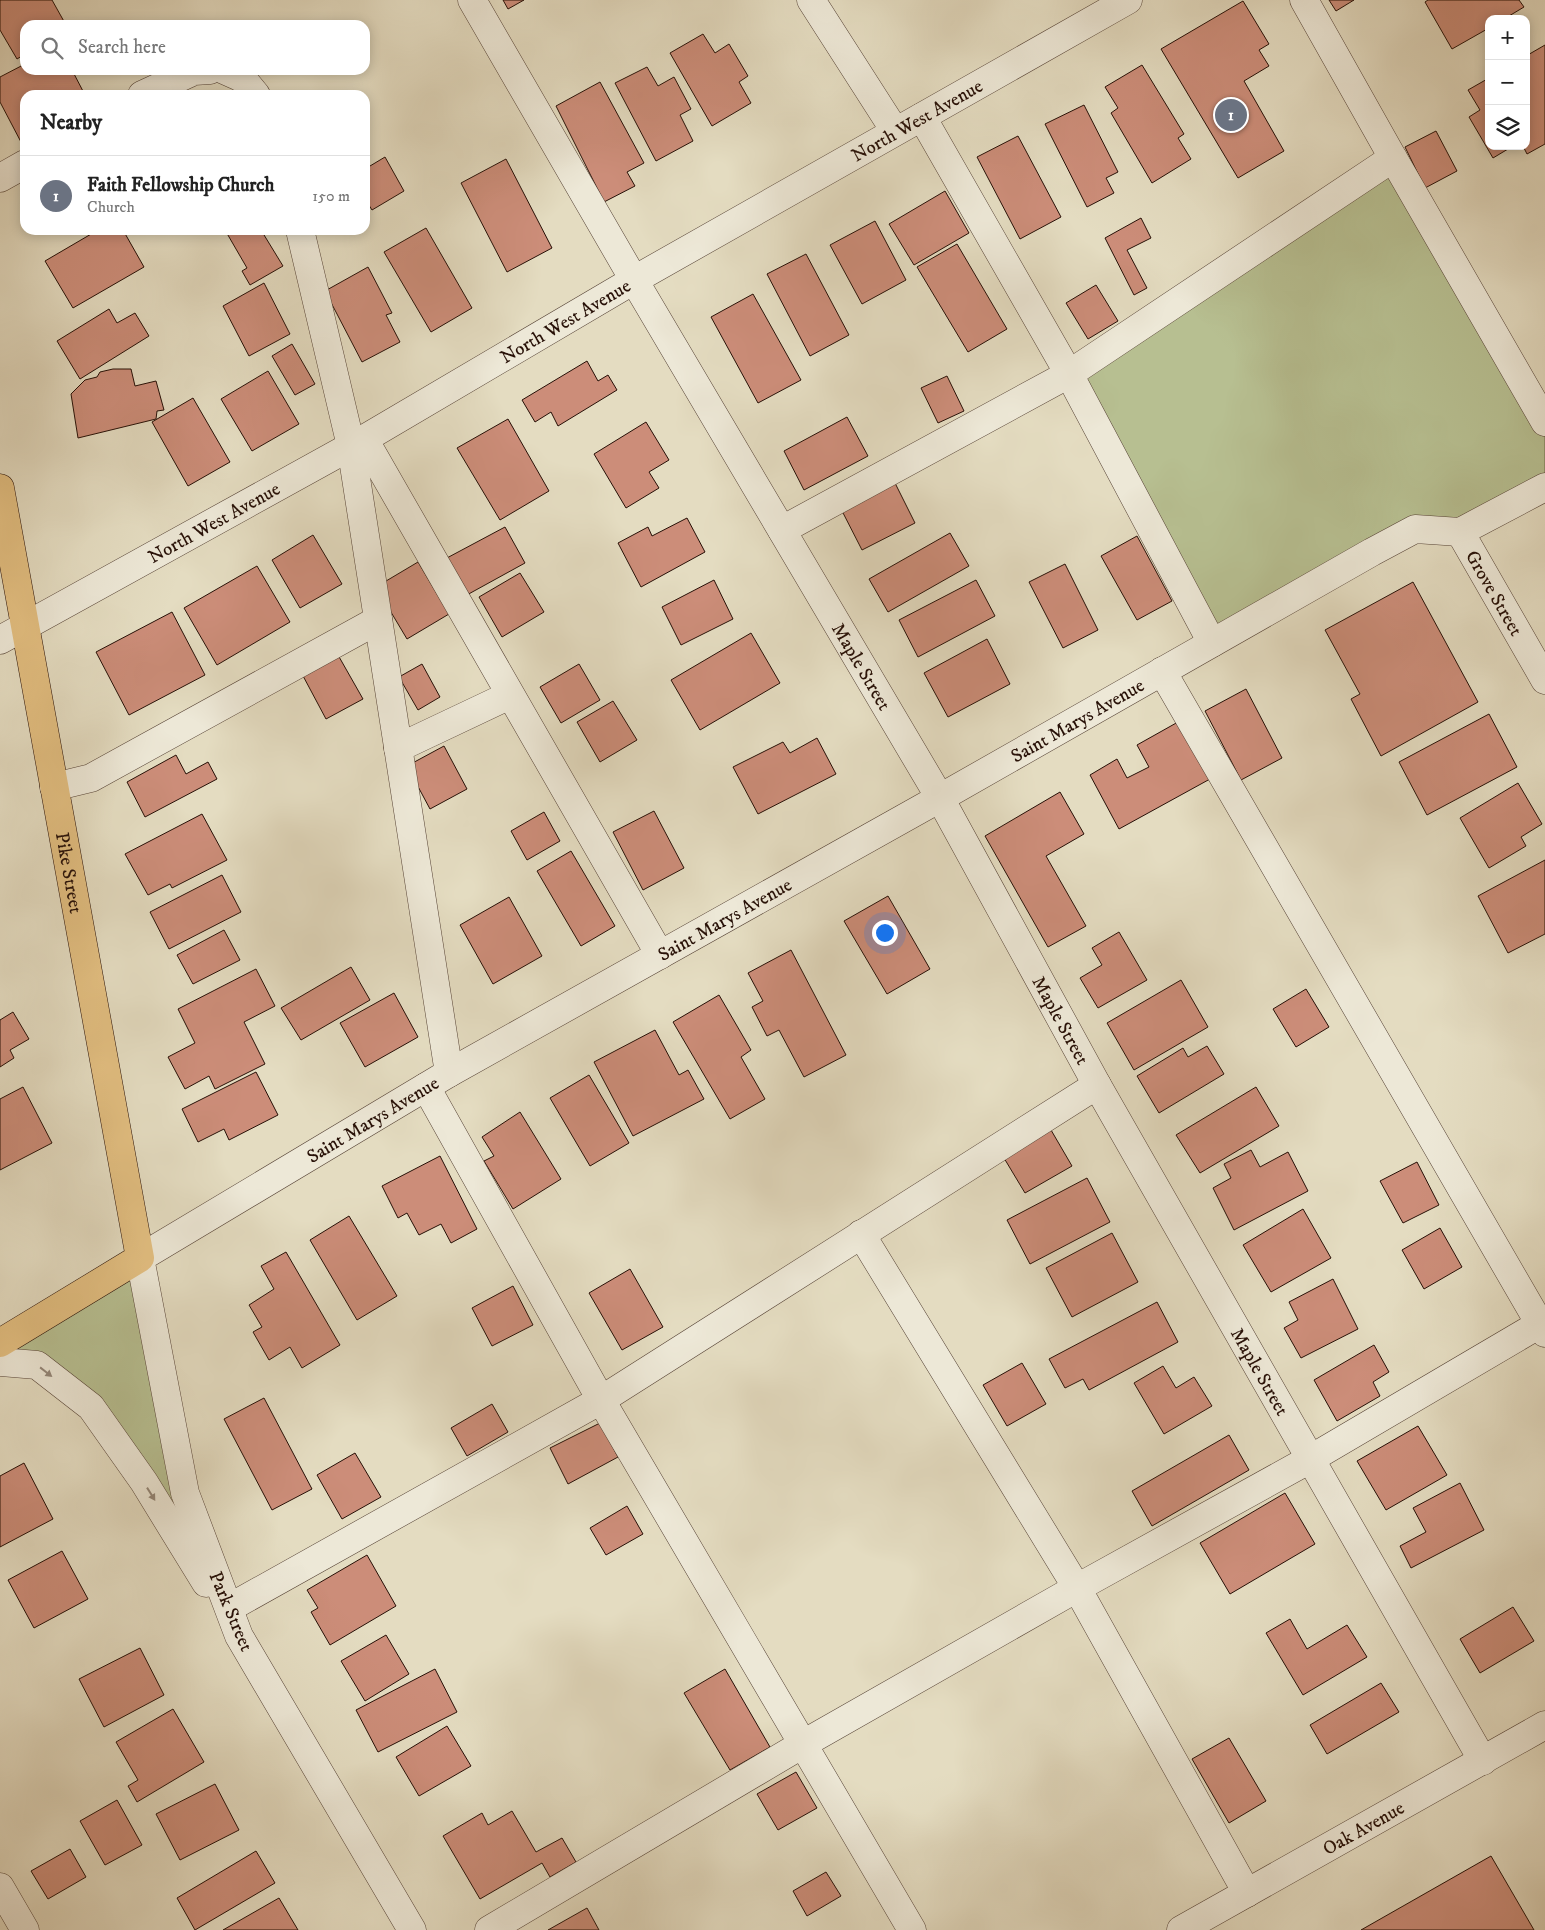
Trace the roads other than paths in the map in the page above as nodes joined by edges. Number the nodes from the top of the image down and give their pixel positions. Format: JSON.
{"nodes":[{"id":1,"x":472,"y":0,"type":"edge"},
{"id":2,"x":811,"y":0,"type":"edge"},
{"id":3,"x":1128,"y":0,"type":"edge"},
{"id":4,"x":1304,"y":0,"type":"edge"},
{"id":5,"x":185,"y":75,"type":"edge"},
{"id":6,"x":235,"y":75,"type":"edge"},
{"id":7,"x":153,"y":90,"type":"edge"},
{"id":8,"x":252,"y":90,"type":"edge"},
{"id":9,"x":922,"y":117,"type":"junction"},
{"id":10,"x":895,"y":132,"type":"junction"},
{"id":11,"x":1393,"y":158,"type":"junction"},
{"id":12,"x":20,"y":167,"type":"edge"},
{"id":13,"x":0,"y":178,"type":"edge"},
{"id":14,"x":301,"y":235,"type":"edge"},
{"id":15,"x":634,"y":280,"type":"junction"},
{"id":16,"x":1069,"y":374,"type":"junction"},
{"id":17,"x":1545,"y":422,"type":"edge"},
{"id":18,"x":358,"y":443,"type":"junction"},
{"id":19,"x":1545,"y":487,"type":"edge"},
{"id":20,"x":0,"y":488,"type":"edge"},
{"id":21,"x":782,"y":530,"type":"junction"},
{"id":22,"x":1460,"y":532,"type":"junction"},
{"id":23,"x":378,"y":620,"type":"junction"},
{"id":24,"x":25,"y":626,"type":"junction"},
{"id":25,"x":0,"y":640,"type":"edge"},
{"id":26,"x":1212,"y":643,"type":"junction"},
{"id":27,"x":1162,"y":671,"type":"junction"},
{"id":28,"x":1545,"y":680,"type":"edge"},
{"id":29,"x":510,"y":695,"type":"junction"},
{"id":30,"x":398,"y":748,"type":"junction"},
{"id":31,"x":54,"y":787,"type":"junction"},
{"id":32,"x":940,"y":798,"type":"junction"},
{"id":33,"x":660,"y":955,"type":"junction"},
{"id":34,"x":449,"y":1073,"type":"junction"},
{"id":35,"x":1097,"y":1085,"type":"junction"},
{"id":36,"x":426,"y":1087,"type":"junction"},
{"id":37,"x":860,"y":1234,"type":"junction"},
{"id":38,"x":140,"y":1258,"type":"junction"},
{"id":39,"x":1543,"y":1326,"type":"edge"},
{"id":40,"x":0,"y":1343,"type":"edge"},
{"id":41,"x":0,"y":1362,"type":"edge"},
{"id":42,"x":601,"y":1400,"type":"junction"},
{"id":43,"x":1312,"y":1458,"type":"junction"},
{"id":44,"x":1077,"y":1588,"type":"junction"},
{"id":45,"x":229,"y":1608,"type":"junction"},
{"id":46,"x":239,"y":1636,"type":"junction"},
{"id":47,"x":1545,"y":1725,"type":"edge"},
{"id":48,"x":803,"y":1744,"type":"junction"},
{"id":49,"x":1483,"y":1761,"type":"junction"},
{"id":50,"x":0,"y":1886,"type":"edge"},
{"id":51,"x":1246,"y":1893,"type":"junction"},
{"id":52,"x":25,"y":1930,"type":"edge"},
{"id":53,"x":412,"y":1930,"type":"edge"},
{"id":54,"x":489,"y":1930,"type":"edge"},
{"id":55,"x":912,"y":1930,"type":"edge"},
{"id":56,"x":1181,"y":1930,"type":"edge"}],
"edges":[{"from":1,"to":15,"type":"street","name":"Maple Street"},
{"from":2,"to":10,"type":"street"},
{"from":3,"to":9,"type":"street","name":"North West Avenue"},
{"from":4,"to":11,"type":"street"},
{"from":5,"to":7,"type":"street"},
{"from":6,"to":8,"type":"street"},
{"from":9,"to":10,"type":"street","name":"North West Avenue"},
{"from":9,"to":16,"type":"street"},
{"from":10,"to":15,"type":"street","name":"North West Avenue"},
{"from":11,"to":16,"type":"street"},
{"from":11,"to":17,"type":"street"},
{"from":12,"to":13,"type":"street"},
{"from":14,"to":18,"type":"street"},
{"from":15,"to":18,"type":"street","name":"North West Avenue"},
{"from":15,"to":21,"type":"street","name":"Maple Street"},
{"from":16,"to":21,"type":"street"},
{"from":16,"to":26,"type":"street"},
{"from":18,"to":23,"type":"street"},
{"from":18,"to":24,"type":"street","name":"North West Avenue"},
{"from":18,"to":29,"type":"street"},
{"from":19,"to":22,"type":"street"},
{"from":20,"to":24,"type":"main road","name":"Pike Street"},
{"from":21,"to":32,"type":"street","name":"Maple Street"},
{"from":22,"to":26,"type":"street","name":"Saint Marys Avenue"},
{"from":22,"to":28,"type":"street","name":"Grove Street"},
{"from":23,"to":30,"type":"street"},
{"from":23,"to":31,"type":"street"},
{"from":24,"to":25,"type":"street","name":"North West Avenue"},
{"from":24,"to":31,"type":"main road","name":"Pike Street"},
{"from":26,"to":27,"type":"street","name":"Saint Marys Avenue"},
{"from":27,"to":32,"type":"street","name":"Saint Marys Avenue"},
{"from":27,"to":39,"type":"street"},
{"from":29,"to":30,"type":"street"},
{"from":29,"to":33,"type":"street"},
{"from":30,"to":34,"type":"street"},
{"from":31,"to":38,"type":"main road","name":"Pike Street"},
{"from":32,"to":33,"type":"street","name":"Saint Marys Avenue"},
{"from":32,"to":35,"type":"street","name":"Maple Street"},
{"from":33,"to":34,"type":"street","name":"Saint Marys Avenue"},
{"from":34,"to":36,"type":"street","name":"Saint Marys Avenue"},
{"from":35,"to":37,"type":"street"},
{"from":35,"to":43,"type":"street","name":"Maple Street"},
{"from":36,"to":38,"type":"street","name":"Saint Marys Avenue"},
{"from":36,"to":42,"type":"street"},
{"from":37,"to":42,"type":"street"},
{"from":37,"to":44,"type":"street"},
{"from":38,"to":40,"type":"main road","name":"Saint Marys Avenue"},
{"from":38,"to":45,"type":"street","name":"Park Street"},
{"from":39,"to":43,"type":"street"},
{"from":41,"to":46,"type":"street","one_way":true},
{"from":42,"to":45,"type":"street"},
{"from":42,"to":48,"type":"street"},
{"from":43,"to":44,"type":"street"},
{"from":43,"to":49,"type":"street","name":"Maple Street"},
{"from":44,"to":48,"type":"street"},
{"from":44,"to":51,"type":"street"},
{"from":45,"to":46,"type":"street","name":"Park Street"},
{"from":46,"to":53,"type":"street","name":"Park Street"},
{"from":47,"to":49,"type":"street","name":"Oak Avenue"},
{"from":48,"to":54,"type":"street"},
{"from":48,"to":55,"type":"street"},
{"from":49,"to":51,"type":"street","name":"Oak Avenue"},
{"from":50,"to":52,"type":"street"},
{"from":51,"to":56,"type":"street","name":"Oak Avenue"}]}
